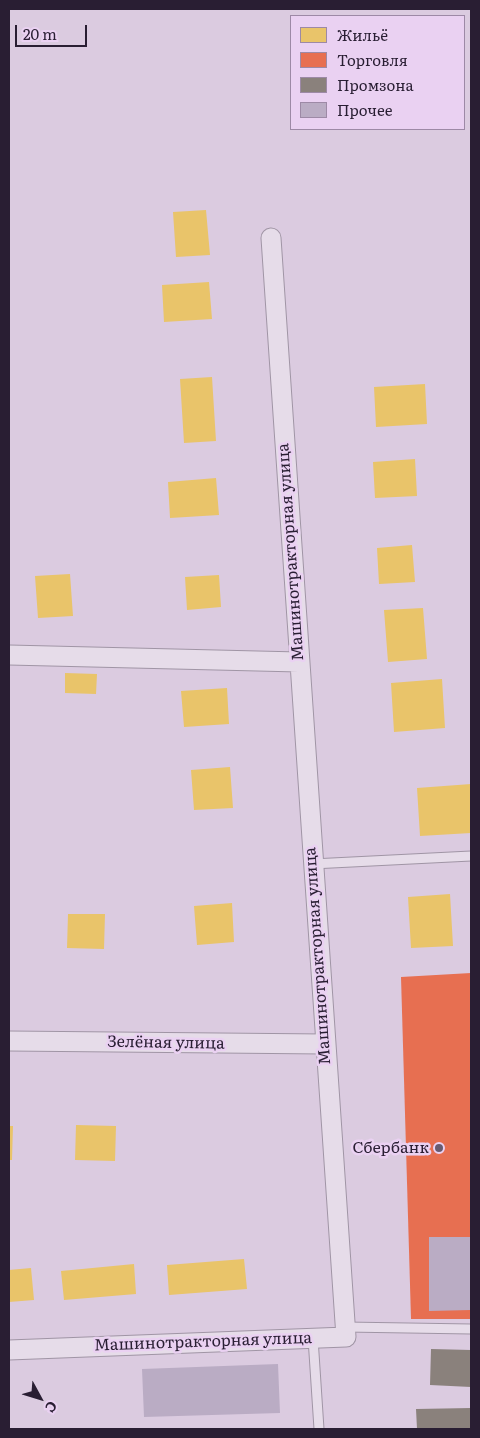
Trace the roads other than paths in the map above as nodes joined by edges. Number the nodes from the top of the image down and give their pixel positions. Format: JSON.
{"nodes":[{"id":1,"x":271,"y":238,"type":"dead end"},
{"id":2,"x":9,"y":655,"type":"edge"},
{"id":3,"x":299,"y":662,"type":"junction"},
{"id":4,"x":471,"y":856,"type":"edge"},
{"id":5,"x":312,"y":864,"type":"junction"},
{"id":6,"x":9,"y":1041,"type":"edge"},
{"id":7,"x":324,"y":1044,"type":"junction"},
{"id":8,"x":345,"y":1326,"type":"junction"},
{"id":9,"x":471,"y":1328,"type":"edge"},
{"id":10,"x":313,"y":1338,"type":"junction"},
{"id":11,"x":9,"y":1350,"type":"edge"},
{"id":12,"x":319,"y":1429,"type":"edge"}],
"edges":[{"from":1,"to":3,"type":"street","name":"Машинотракторная улица"},
{"from":2,"to":3,"type":"street"},
{"from":3,"to":5,"type":"street","name":"Машинотракторная улица"},
{"from":4,"to":5,"type":"lane"},
{"from":5,"to":7,"type":"street","name":"Машинотракторная улица"},
{"from":6,"to":7,"type":"street","name":"Зелёная улица"},
{"from":7,"to":8,"type":"street","name":"Машинотракторная улица"},
{"from":8,"to":9,"type":"lane"},
{"from":8,"to":10,"type":"street","name":"Машинотракторная улица"},
{"from":10,"to":11,"type":"street","name":"Машинотракторная улица"},
{"from":10,"to":12,"type":"lane"}]}
